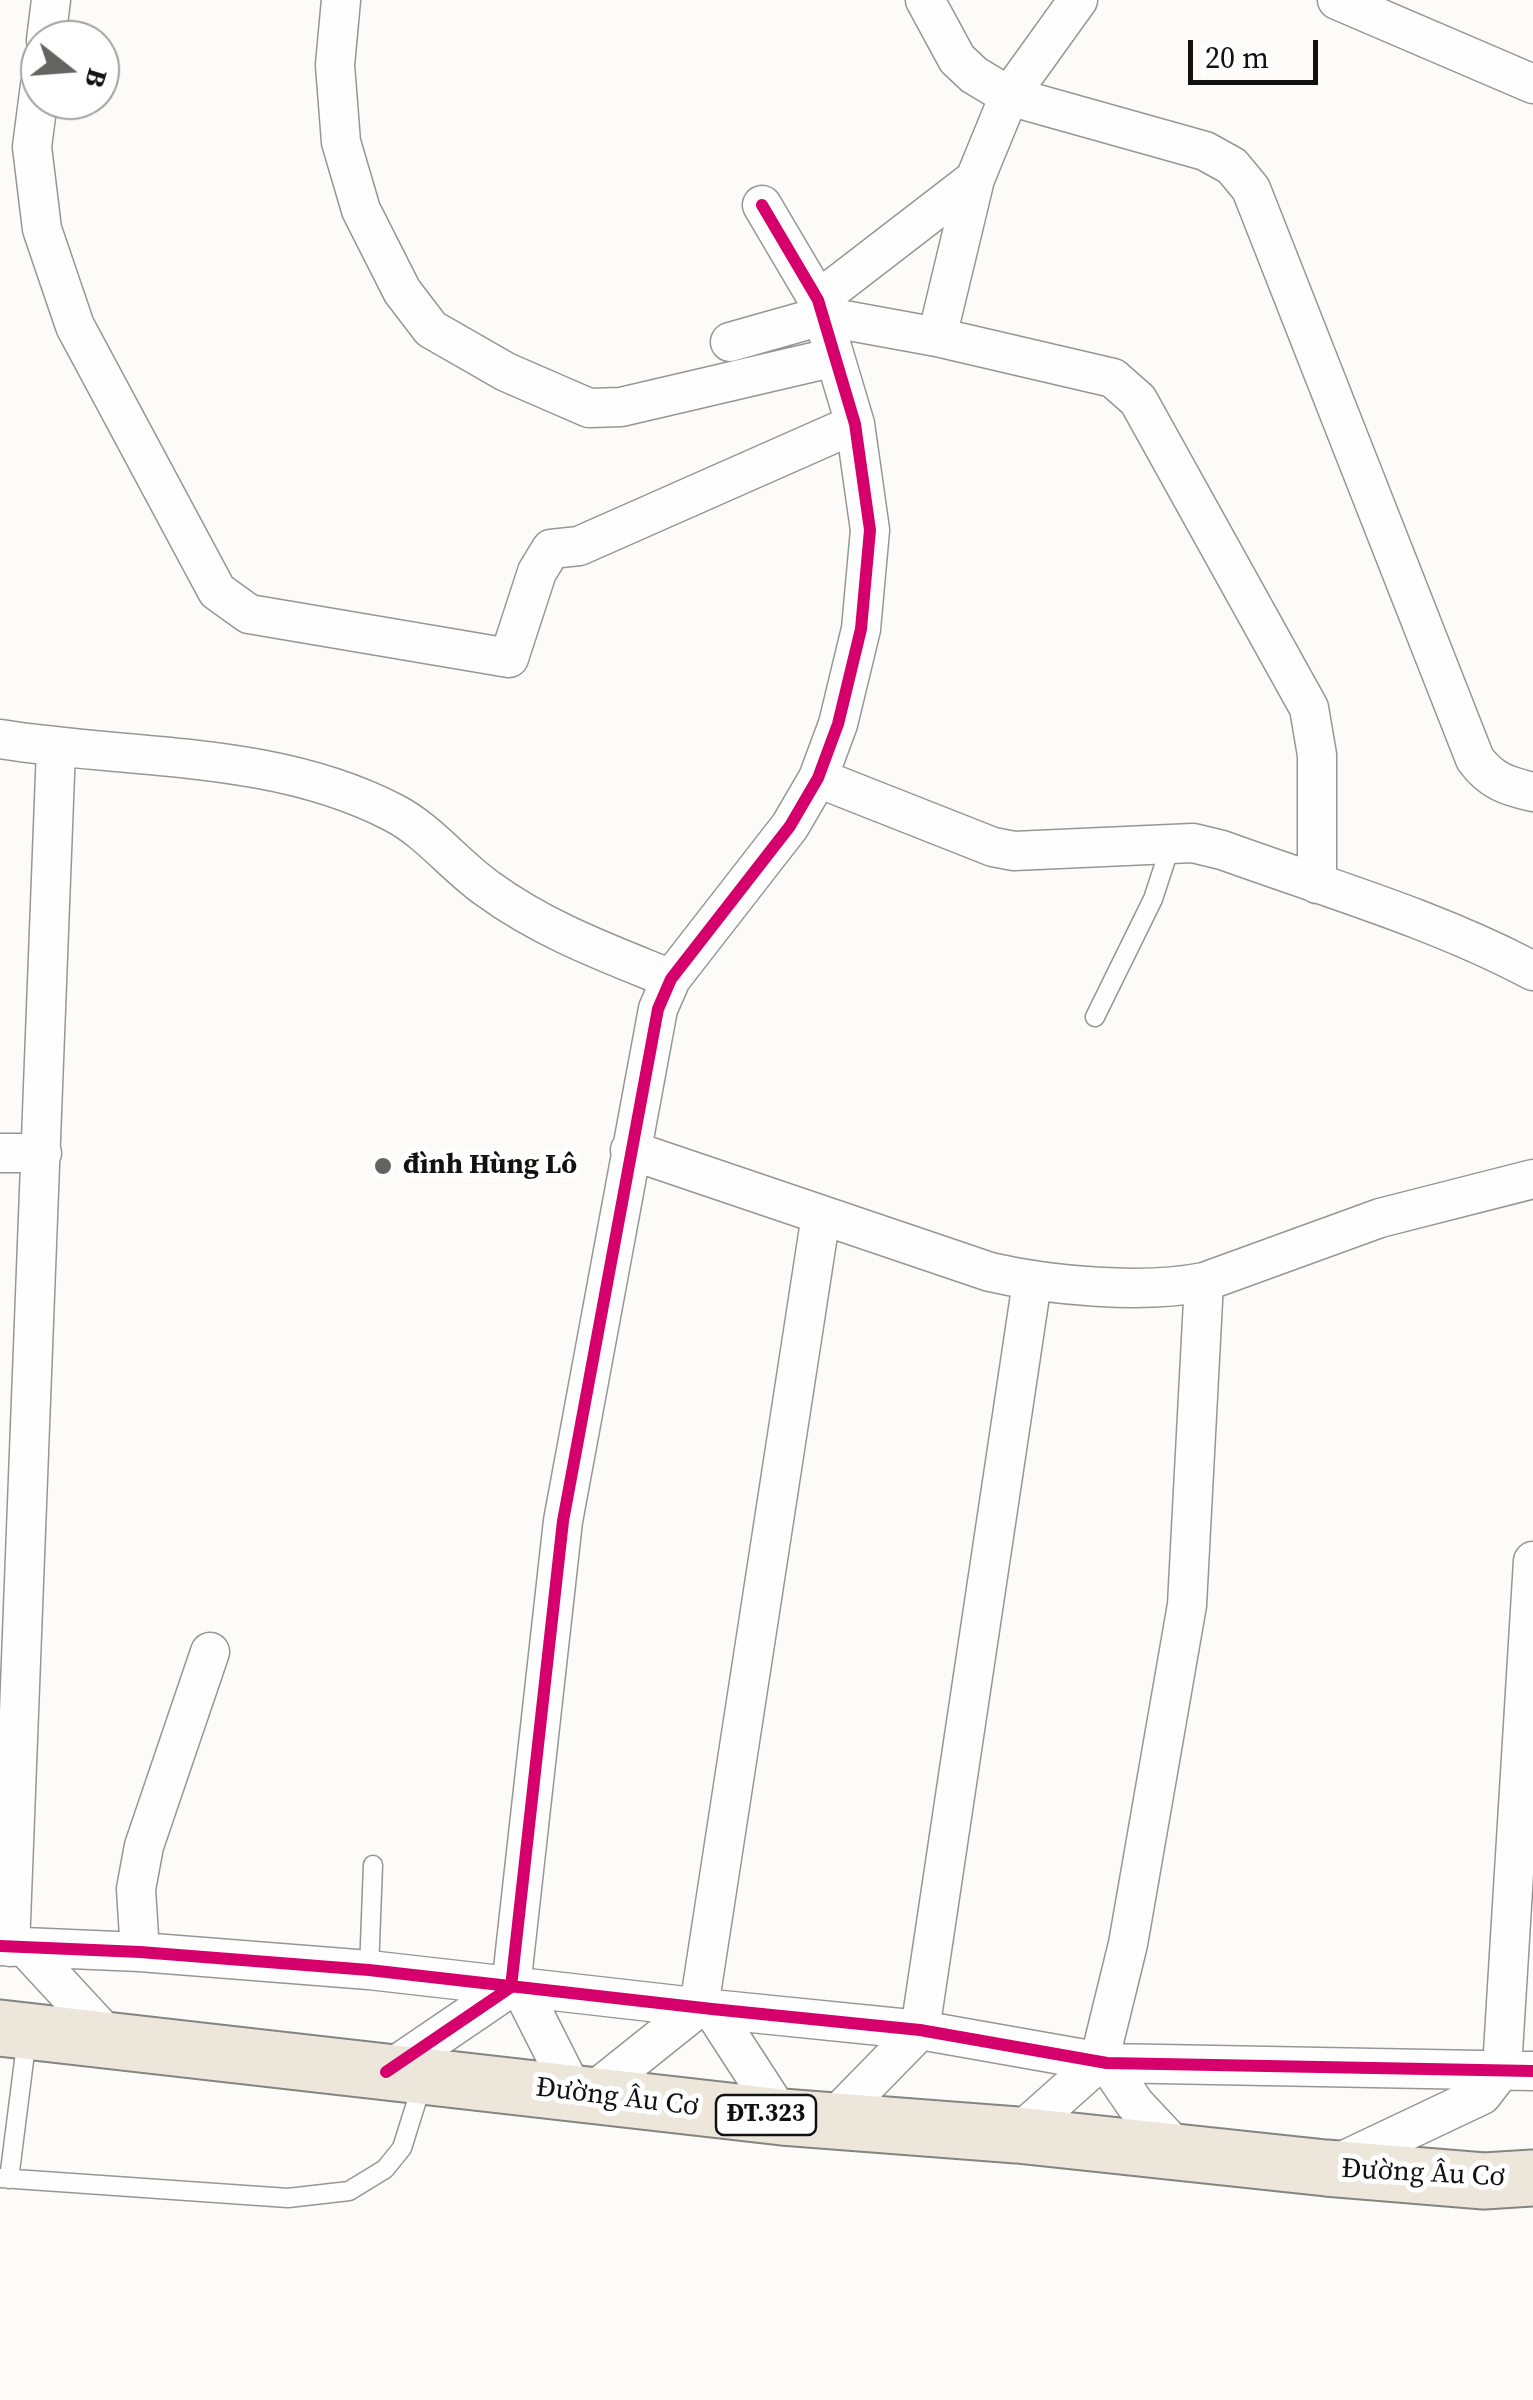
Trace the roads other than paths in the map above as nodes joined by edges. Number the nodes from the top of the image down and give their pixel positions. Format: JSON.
{"nodes":[{"id":1,"x":341,"y":0,"type":"edge"},
{"id":2,"x":925,"y":0,"type":"edge"},
{"id":3,"x":1078,"y":0,"type":"edge"},
{"id":4,"x":1346,"y":2,"type":"edge"},
{"id":5,"x":1533,"y":84,"type":"edge"},
{"id":6,"x":1009,"y":96,"type":"junction"},
{"id":7,"x":35,"y":120,"type":"edge"},
{"id":8,"x":975,"y":180,"type":"junction"},
{"id":9,"x":762,"y":204,"type":"dead end"},
{"id":10,"x":820,"y":308,"type":"junction"},
{"id":11,"x":937,"y":337,"type":"junction"},
{"id":12,"x":730,"y":342,"type":"dead end"},
{"id":13,"x":834,"y":357,"type":"junction"},
{"id":14,"x":855,"y":424,"type":"junction"},
{"id":15,"x":0,"y":740,"type":"edge"},
{"id":16,"x":56,"y":748,"type":"junction"},
{"id":17,"x":818,"y":778,"type":"junction"},
{"id":18,"x":1533,"y":792,"type":"edge"},
{"id":19,"x":1171,"y":844,"type":"junction"},
{"id":20,"x":1317,"y":884,"type":"junction"},
{"id":21,"x":1533,"y":970,"type":"edge"},
{"id":22,"x":672,"y":978,"type":"junction"},
{"id":23,"x":1095,"y":1018,"type":"dead end"},
{"id":24,"x":630,"y":1150,"type":"junction"},
{"id":25,"x":0,"y":1153,"type":"edge"},
{"id":26,"x":42,"y":1154,"type":"junction"},
{"id":27,"x":1533,"y":1179,"type":"edge"},
{"id":28,"x":821,"y":1215,"type":"junction"},
{"id":29,"x":1032,"y":1282,"type":"junction"},
{"id":30,"x":1204,"y":1282,"type":"junction"},
{"id":31,"x":1533,"y":1561,"type":"edge"},
{"id":32,"x":1533,"y":1572,"type":"edge"},
{"id":33,"x":210,"y":1652,"type":"dead end"},
{"id":34,"x":373,"y":1865,"type":"dead end"},
{"id":35,"x":9,"y":1949,"type":"edge"},
{"id":36,"x":140,"y":1952,"type":"junction"},
{"id":37,"x":369,"y":1970,"type":"junction"},
{"id":38,"x":516,"y":1987,"type":"junction"},
{"id":39,"x":705,"y":2008,"type":"junction"},
{"id":40,"x":14,"y":2030,"type":"edge"},
{"id":41,"x":920,"y":2030,"type":"junction"},
{"id":42,"x":112,"y":2041,"type":"junction"},
{"id":43,"x":1103,"y":2062,"type":"junction"},
{"id":44,"x":1518,"y":2070,"type":"edge"},
{"id":45,"x":405,"y":2073,"type":"junction"},
{"id":46,"x":582,"y":2094,"type":"junction"},
{"id":47,"x":806,"y":2119,"type":"junction"},
{"id":48,"x":1017,"y":2135,"type":"junction"},
{"id":49,"x":1180,"y":2153,"type":"junction"},
{"id":50,"x":1326,"y":2168,"type":"junction"},
{"id":51,"x":1533,"y":2178,"type":"edge"},
{"id":52,"x":5,"y":2179,"type":"edge"}],
"edges":[{"from":1,"to":13,"type":"street"},
{"from":2,"to":6,"type":"street"},
{"from":3,"to":6,"type":"street"},
{"from":4,"to":5,"type":"street"},
{"from":6,"to":8,"type":"street"},
{"from":6,"to":18,"type":"street"},
{"from":7,"to":14,"type":"street"},
{"from":8,"to":10,"type":"street"},
{"from":8,"to":11,"type":"street"},
{"from":9,"to":10,"type":"street"},
{"from":10,"to":11,"type":"street"},
{"from":10,"to":12,"type":"street"},
{"from":10,"to":13,"type":"street"},
{"from":11,"to":20,"type":"street"},
{"from":13,"to":14,"type":"street"},
{"from":14,"to":17,"type":"street"},
{"from":15,"to":16,"type":"street"},
{"from":16,"to":22,"type":"street"},
{"from":16,"to":26,"type":"street"},
{"from":17,"to":19,"type":"street"},
{"from":17,"to":22,"type":"street"},
{"from":19,"to":20,"type":"street"},
{"from":19,"to":23,"type":"lane"},
{"from":20,"to":21,"type":"street"},
{"from":22,"to":24,"type":"street"},
{"from":24,"to":28,"type":"street"},
{"from":24,"to":38,"type":"street"},
{"from":25,"to":26,"type":"street"},
{"from":26,"to":35,"type":"street"},
{"from":27,"to":30,"type":"street"},
{"from":28,"to":29,"type":"street"},
{"from":28,"to":39,"type":"street"},
{"from":29,"to":30,"type":"street"},
{"from":29,"to":41,"type":"street"},
{"from":30,"to":43,"type":"street"},
{"from":31,"to":32,"type":"street"},
{"from":32,"to":44,"type":"street"},
{"from":33,"to":36,"type":"street"},
{"from":34,"to":37,"type":"lane"},
{"from":35,"to":36,"type":"street"},
{"from":35,"to":42,"type":"street"},
{"from":36,"to":37,"type":"street"},
{"from":37,"to":38,"type":"street"},
{"from":38,"to":39,"type":"street"},
{"from":38,"to":45,"type":"street"},
{"from":38,"to":46,"type":"street"},
{"from":39,"to":41,"type":"street"},
{"from":39,"to":46,"type":"street"},
{"from":39,"to":47,"type":"street"},
{"from":40,"to":42,"type":"main road","name":"Đường Âu Cơ","number":"ĐT.323"},
{"from":40,"to":52,"type":"lane"},
{"from":41,"to":43,"type":"street"},
{"from":41,"to":47,"type":"street"},
{"from":42,"to":45,"type":"main road","name":"Đường Âu Cơ","number":"ĐT.323"},
{"from":43,"to":44,"type":"street"},
{"from":43,"to":48,"type":"street"},
{"from":43,"to":49,"type":"street"},
{"from":44,"to":50,"type":"street"},
{"from":45,"to":46,"type":"main road","name":"Đường Âu Cơ","number":"ĐT.323"},
{"from":45,"to":52,"type":"lane"},
{"from":46,"to":47,"type":"main road","name":"Đường Âu Cơ","number":"ĐT.323"},
{"from":47,"to":48,"type":"main road","name":"Đường Âu Cơ","number":"ĐT.323"},
{"from":48,"to":49,"type":"main road","name":"Đường Âu Cơ","number":"ĐT.323"},
{"from":49,"to":50,"type":"main road","name":"Đường Âu Cơ","number":"ĐT.323"},
{"from":50,"to":51,"type":"main road","name":"Đường Âu Cơ","number":"ĐT.323"}]}
